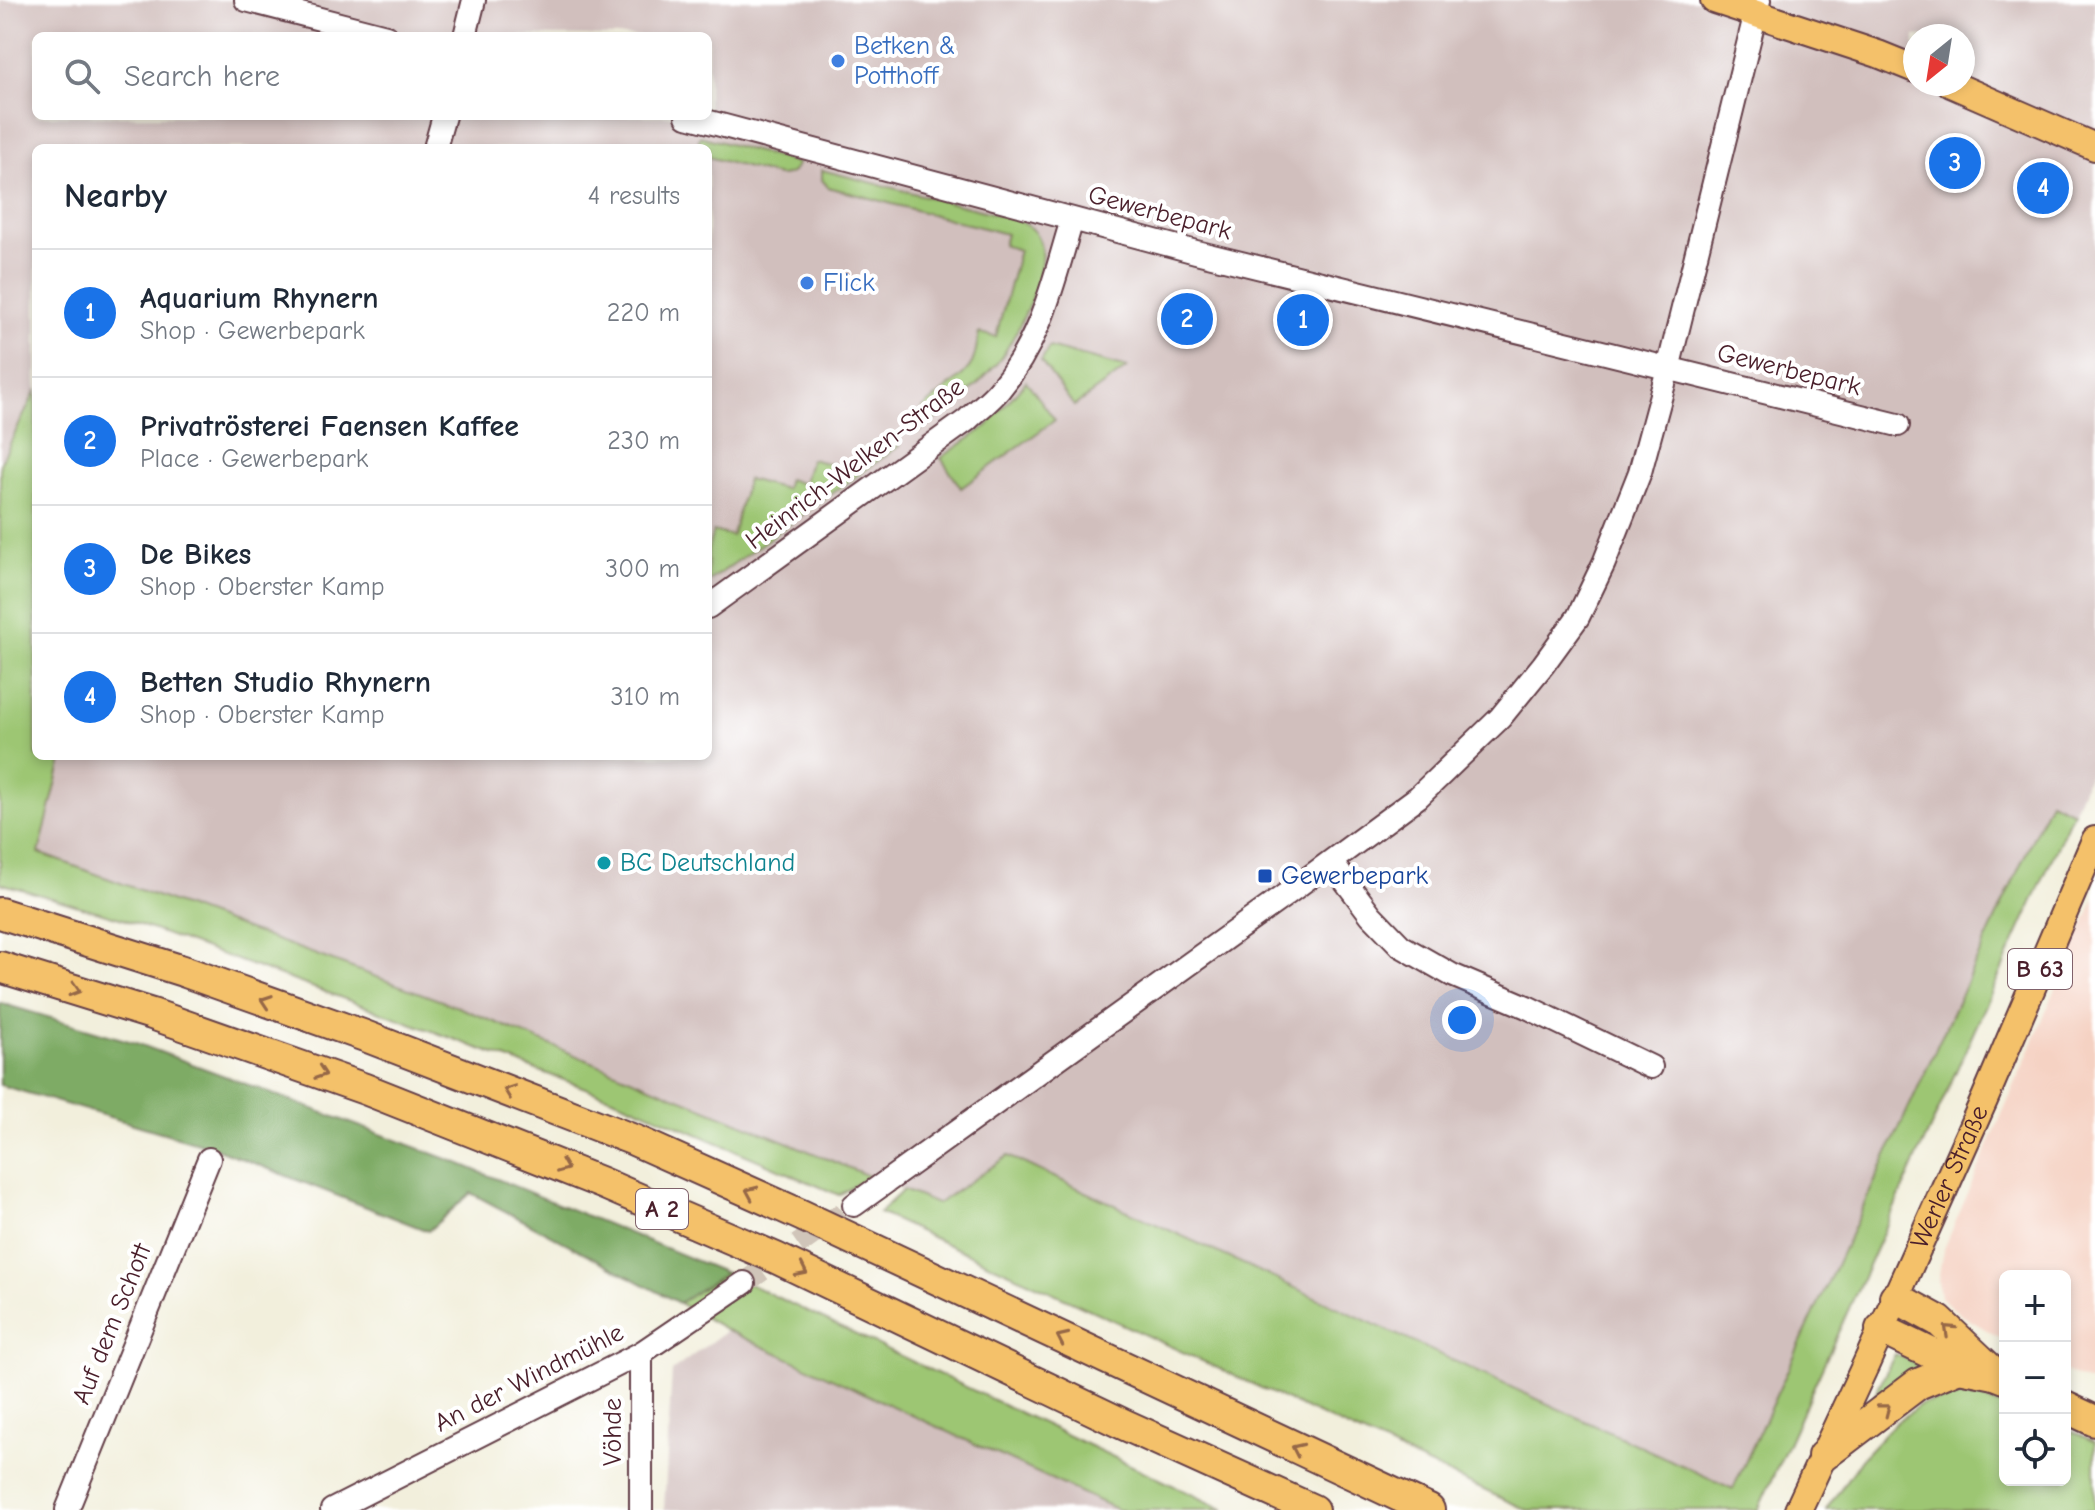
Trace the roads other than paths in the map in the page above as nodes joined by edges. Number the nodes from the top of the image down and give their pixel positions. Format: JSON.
{"nodes":[{"id":1,"x":246,"y":0,"type":"edge"},
{"id":2,"x":474,"y":0,"type":"edge"},
{"id":3,"x":1714,"y":0,"type":"edge"},
{"id":4,"x":1758,"y":6,"type":"edge"},
{"id":5,"x":370,"y":32,"type":"edge"},
{"id":6,"x":466,"y":32,"type":"edge"},
{"id":7,"x":1903,"y":64,"type":"edge"},
{"id":8,"x":1975,"y":94,"type":"edge"},
{"id":9,"x":443,"y":120,"type":"edge"},
{"id":10,"x":702,"y":120,"type":"edge"},
{"id":11,"x":436,"y":144,"type":"edge"},
{"id":12,"x":2095,"y":147,"type":"edge"},
{"id":13,"x":1072,"y":220,"type":"junction"},
{"id":14,"x":1668,"y":369,"type":"junction"},
{"id":15,"x":1898,"y":425,"type":"dead end"},
{"id":16,"x":712,"y":604,"type":"edge"},
{"id":17,"x":2095,"y":840,"type":"edge"},
{"id":18,"x":1331,"y":862,"type":"junction"},
{"id":19,"x":0,"y":913,"type":"edge"},
{"id":20,"x":0,"y":967,"type":"edge"},
{"id":21,"x":1651,"y":1067,"type":"dead end"},
{"id":22,"x":209,"y":1159,"type":"dead end"},
{"id":23,"x":854,"y":1205,"type":"tunnel mouth"},
{"id":24,"x":744,"y":1283,"type":"tunnel mouth"},
{"id":25,"x":1895,"y":1297,"type":"junction"},
{"id":26,"x":1881,"y":1329,"type":"junction"},
{"id":27,"x":641,"y":1353,"type":"junction"},
{"id":28,"x":1959,"y":1367,"type":"junction"},
{"id":29,"x":1999,"y":1375,"type":"edge"},
{"id":30,"x":1999,"y":1376,"type":"edge"},
{"id":31,"x":2071,"y":1410,"type":"edge"},
{"id":32,"x":2095,"y":1421,"type":"edge"},
{"id":33,"x":1823,"y":1456,"type":"junction"},
{"id":34,"x":67,"y":1510,"type":"edge"},
{"id":35,"x":332,"y":1510,"type":"edge"},
{"id":36,"x":641,"y":1510,"type":"edge"},
{"id":37,"x":1313,"y":1510,"type":"edge"},
{"id":38,"x":1429,"y":1510,"type":"edge"},
{"id":39,"x":1798,"y":1510,"type":"edge"}],
"edges":[{"from":1,"to":5,"type":"street"},
{"from":2,"to":6,"type":"street"},
{"from":3,"to":4,"type":"main road"},
{"from":4,"to":7,"type":"main road"},
{"from":4,"to":14,"type":"street"},
{"from":8,"to":12,"type":"main road"},
{"from":9,"to":11,"type":"street"},
{"from":10,"to":13,"type":"street","name":"Gewerbepark"},
{"from":13,"to":14,"type":"street","name":"Gewerbepark"},
{"from":13,"to":16,"type":"street","name":"Heinrich-Welken-Straße"},
{"from":14,"to":15,"type":"street","name":"Gewerbepark"},
{"from":14,"to":18,"type":"street"},
{"from":17,"to":25,"type":"main road","name":"Werler Straße","number":"B 63"},
{"from":18,"to":21,"type":"street"},
{"from":18,"to":23,"type":"street"},
{"from":38,"to":19,"type":"highway","number":"A 2","one_way":true},
{"from":20,"to":37,"type":"highway","number":"A 2","one_way":true},
{"from":22,"to":34,"type":"street","name":"Auf dem Schott"},
{"from":24,"to":27,"type":"street","name":"An der Windmühle"},
{"from":25,"to":26,"type":"main road","name":"Werler Straße","number":"B 63"},
{"from":29,"to":25,"type":"highway","one_way":true},
{"from":26,"to":28,"type":"highway"},
{"from":26,"to":33,"type":"main road","name":"Werler Straße","number":"B 63"},
{"from":27,"to":35,"type":"street","name":"An der Windmühle"},
{"from":27,"to":36,"type":"street","name":"Vöhde"},
{"from":28,"to":30,"type":"highway"},
{"from":33,"to":28,"type":"highway","one_way":true},
{"from":31,"to":32,"type":"highway"},
{"from":33,"to":39,"type":"main road","name":"Werler Straße","number":"B 63"}]}
